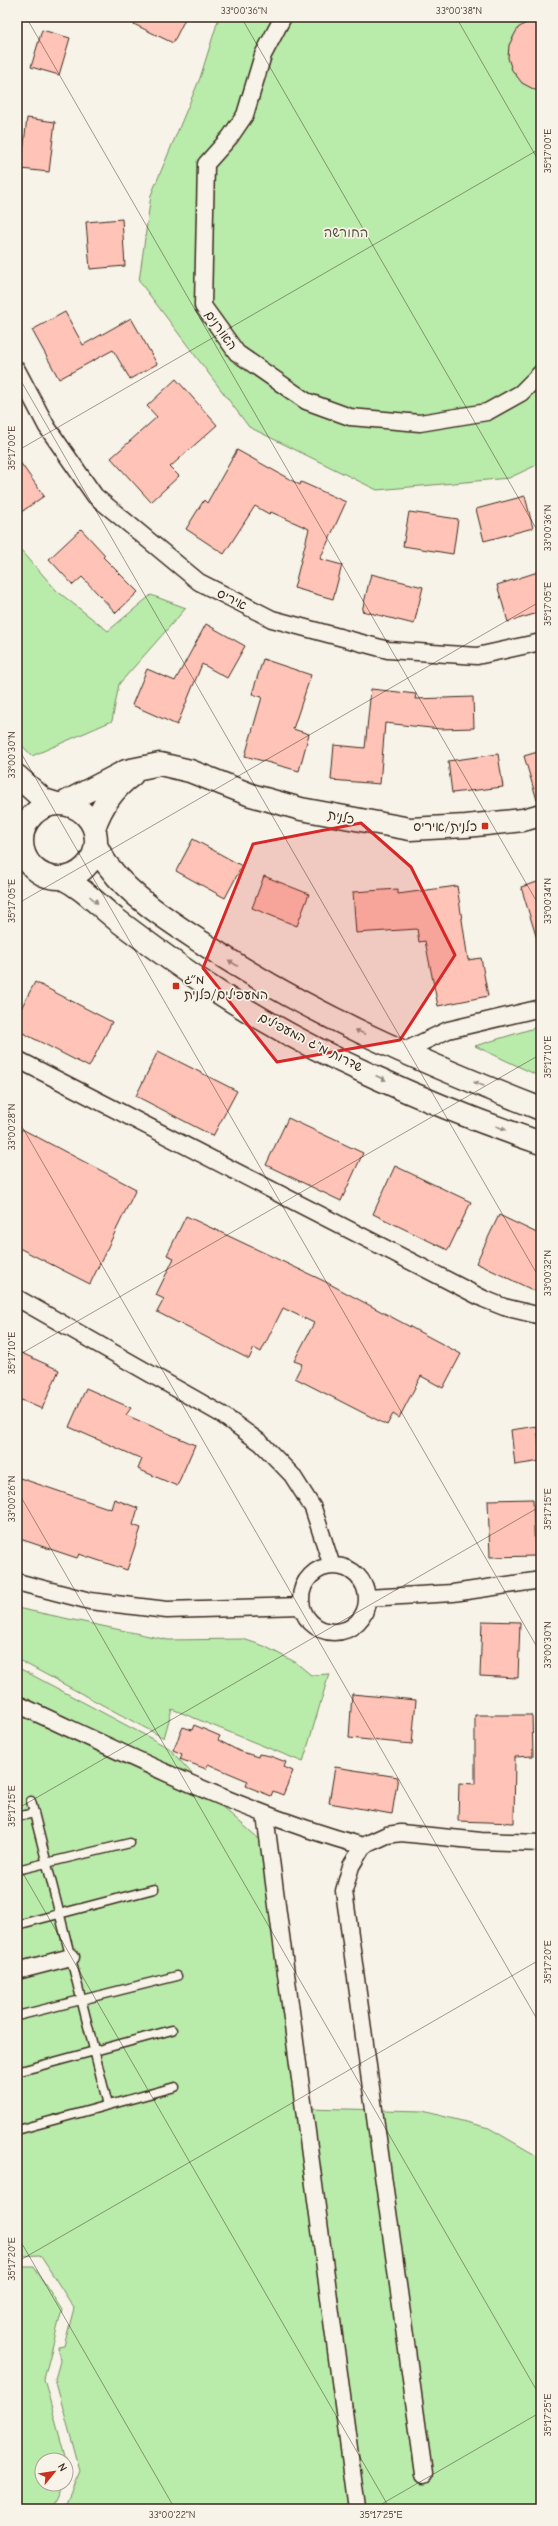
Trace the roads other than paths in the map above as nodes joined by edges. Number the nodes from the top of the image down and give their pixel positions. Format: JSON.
{"nodes":[{"id":1,"x":283,"y":17,"type":"edge"},
{"id":2,"x":17,"y":370,"type":"edge"},
{"id":3,"x":541,"y":373,"type":"edge"},
{"id":4,"x":541,"y":642,"type":"edge"},
{"id":5,"x":147,"y":766,"type":"junction"},
{"id":6,"x":17,"y":776,"type":"edge"},
{"id":7,"x":60,"y":804,"type":"junction"},
{"id":8,"x":541,"y":815,"type":"edge"},
{"id":9,"x":95,"y":836,"type":"junction"},
{"id":10,"x":20,"y":838,"type":"edge"},
{"id":11,"x":62,"y":878,"type":"junction"},
{"id":12,"x":541,"y":1008,"type":"edge"},
{"id":13,"x":402,"y":1052,"type":"junction"},
{"id":14,"x":17,"y":1059,"type":"edge"},
{"id":15,"x":541,"y":1109,"type":"edge"},
{"id":16,"x":541,"y":1143,"type":"edge"},
{"id":17,"x":17,"y":1298,"type":"edge"},
{"id":18,"x":541,"y":1316,"type":"edge"},
{"id":19,"x":332,"y":1566,"type":"junction"},
{"id":20,"x":541,"y":1580,"type":"edge"},
{"id":21,"x":17,"y":1582,"type":"edge"},
{"id":22,"x":367,"y":1598,"type":"junction"},
{"id":23,"x":301,"y":1606,"type":"junction"},
{"id":24,"x":17,"y":1704,"type":"edge"},
{"id":25,"x":31,"y":1801,"type":"dead end"},
{"id":26,"x":34,"y":1813,"type":"junction"},
{"id":27,"x":265,"y":1815,"type":"junction"},
{"id":28,"x":17,"y":1817,"type":"edge"},
{"id":29,"x":130,"y":1843,"type":"dead end"},
{"id":30,"x":541,"y":1843,"type":"edge"},
{"id":31,"x":363,"y":1846,"type":"junction"},
{"id":32,"x":47,"y":1863,"type":"junction"},
{"id":33,"x":17,"y":1870,"type":"edge"},
{"id":34,"x":154,"y":1889,"type":"dead end"},
{"id":35,"x":60,"y":1913,"type":"junction"},
{"id":36,"x":17,"y":1924,"type":"edge"},
{"id":37,"x":71,"y":1957,"type":"junction"},
{"id":38,"x":17,"y":1971,"type":"edge"},
{"id":39,"x":177,"y":1976,"type":"dead end"},
{"id":40,"x":82,"y":2000,"type":"junction"},
{"id":41,"x":17,"y":2016,"type":"edge"},
{"id":42,"x":172,"y":2030,"type":"dead end"},
{"id":43,"x":94,"y":2051,"type":"junction"},
{"id":44,"x":17,"y":2072,"type":"edge"},
{"id":45,"x":176,"y":2087,"type":"dead end"},
{"id":46,"x":108,"y":2105,"type":"junction"},
{"id":47,"x":17,"y":2130,"type":"edge"},
{"id":48,"x":424,"y":2474,"type":"dead end"},
{"id":49,"x":357,"y":2509,"type":"edge"}],
"edges":[{"from":1,"to":3,"type":"street","name":"האורנים"},
{"from":2,"to":4,"type":"street","name":"איריס"},
{"from":5,"to":7,"type":"main road","name":"כלנית"},
{"from":5,"to":8,"type":"main road","name":"כלנית"},
{"from":5,"to":9,"type":"main road"},
{"from":6,"to":7,"type":"main road"},
{"from":7,"to":9,"type":"main road"},
{"from":7,"to":10,"type":"main road"},
{"from":9,"to":11,"type":"main road"},
{"from":13,"to":9,"type":"main road","one_way":true},
{"from":10,"to":11,"type":"main road"},
{"from":11,"to":16,"type":"main road","name":"שדרות מ\"ג המעפילים","one_way":true},
{"from":12,"to":13,"type":"street"},
{"from":15,"to":13,"type":"main road","one_way":true},
{"from":14,"to":18,"type":"street"},
{"from":17,"to":19,"type":"street"},
{"from":19,"to":22,"type":"street"},
{"from":19,"to":23,"type":"street"},
{"from":20,"to":22,"type":"street"},
{"from":21,"to":23,"type":"street"},
{"from":22,"to":23,"type":"street"},
{"from":24,"to":27,"type":"street"},
{"from":25,"to":26,"type":"lane"},
{"from":26,"to":28,"type":"lane"},
{"from":26,"to":32,"type":"lane"},
{"from":27,"to":31,"type":"street"},
{"from":27,"to":49,"type":"street"},
{"from":29,"to":32,"type":"lane"},
{"from":30,"to":31,"type":"street"},
{"from":31,"to":48,"type":"street"},
{"from":32,"to":33,"type":"lane"},
{"from":32,"to":35,"type":"lane"},
{"from":34,"to":35,"type":"lane"},
{"from":35,"to":36,"type":"lane"},
{"from":35,"to":37,"type":"lane"},
{"from":37,"to":38,"type":"street"},
{"from":37,"to":40,"type":"lane"},
{"from":39,"to":40,"type":"lane"},
{"from":40,"to":41,"type":"lane"},
{"from":40,"to":43,"type":"lane"},
{"from":42,"to":43,"type":"lane"},
{"from":43,"to":44,"type":"lane"},
{"from":43,"to":46,"type":"lane"},
{"from":45,"to":46,"type":"lane"},
{"from":46,"to":47,"type":"lane"}]}
